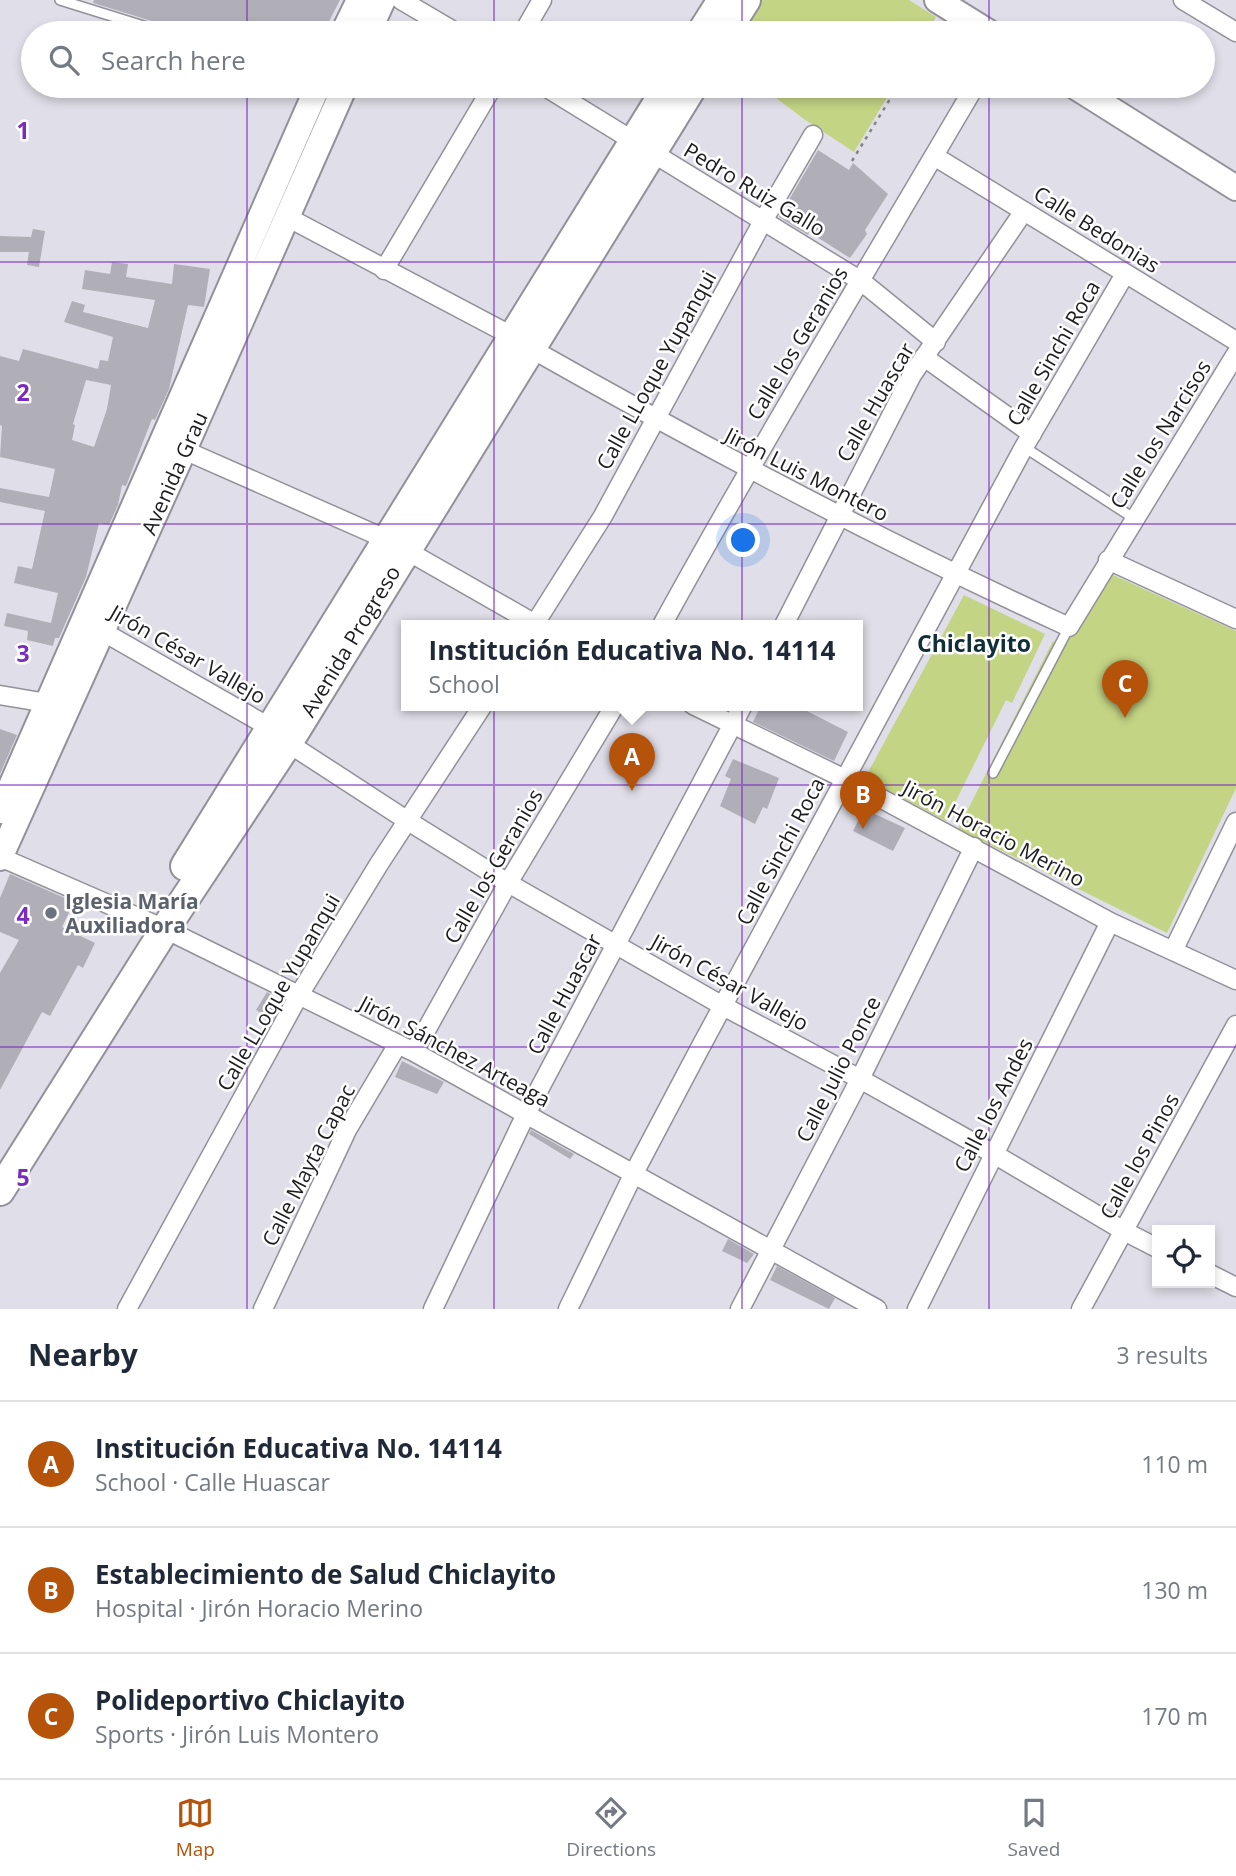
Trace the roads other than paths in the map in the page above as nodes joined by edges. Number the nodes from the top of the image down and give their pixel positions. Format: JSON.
{"nodes":[{"id":1,"x":60,"y":0,"type":"edge"},
{"id":2,"x":359,"y":0,"type":"edge"},
{"id":3,"x":383,"y":0,"type":"edge"},
{"id":4,"x":401,"y":0,"type":"edge"},
{"id":5,"x":542,"y":0,"type":"edge"},
{"id":6,"x":722,"y":0,"type":"edge"},
{"id":7,"x":746,"y":0,"type":"edge"},
{"id":8,"x":937,"y":0,"type":"edge"},
{"id":9,"x":1183,"y":0,"type":"edge"},
{"id":10,"x":127,"y":21,"type":"edge"},
{"id":11,"x":349,"y":21,"type":"edge"},
{"id":12,"x":373,"y":21,"type":"edge"},
{"id":13,"x":437,"y":21,"type":"edge"},
{"id":14,"x":530,"y":21,"type":"edge"},
{"id":15,"x":709,"y":21,"type":"edge"},
{"id":16,"x":733,"y":21,"type":"edge"},
{"id":17,"x":971,"y":21,"type":"edge"},
{"id":18,"x":1236,"y":32,"type":"edge"},
{"id":19,"x":313,"y":98,"type":"edge"},
{"id":20,"x":340,"y":98,"type":"edge"},
{"id":21,"x":486,"y":98,"type":"edge"},
{"id":22,"x":563,"y":98,"type":"edge"},
{"id":23,"x":663,"y":98,"type":"edge"},
{"id":24,"x":683,"y":98,"type":"edge"},
{"id":25,"x":968,"y":98,"type":"edge"},
{"id":26,"x":1093,"y":98,"type":"edge"},
{"id":27,"x":813,"y":135,"type":"dead end"},
{"id":28,"x":642,"y":147,"type":"junction"},
{"id":29,"x":934,"y":156,"type":"junction"},
{"id":30,"x":1236,"y":188,"type":"edge"},
{"id":31,"x":1024,"y":211,"type":"junction"},
{"id":32,"x":287,"y":217,"type":"junction"},
{"id":33,"x":763,"y":221,"type":"junction"},
{"id":34,"x":384,"y":270,"type":"junction"},
{"id":35,"x":1125,"y":274,"type":"junction"},
{"id":36,"x":861,"y":281,"type":"junction"},
{"id":37,"x":1236,"y":341,"type":"edge"},
{"id":38,"x":521,"y":342,"type":"junction"},
{"id":39,"x":936,"y":342,"type":"junction"},
{"id":40,"x":1236,"y":354,"type":"edge"},
{"id":41,"x":924,"y":357,"type":"junction"},
{"id":42,"x":655,"y":419,"type":"junction"},
{"id":43,"x":1028,"y":440,"type":"junction"},
{"id":44,"x":174,"y":445,"type":"junction"},
{"id":45,"x":747,"y":470,"type":"junction"},
{"id":46,"x":837,"y":517,"type":"junction"},
{"id":47,"x":1135,"y":519,"type":"junction"},
{"id":48,"x":397,"y":545,"type":"junction"},
{"id":49,"x":1108,"y":560,"type":"junction"},
{"id":50,"x":955,"y":575,"type":"junction"},
{"id":51,"x":1234,"y":613,"type":"edge"},
{"id":52,"x":528,"y":620,"type":"edge"},
{"id":53,"x":538,"y":620,"type":"edge"},
{"id":54,"x":665,"y":620,"type":"edge"},
{"id":55,"x":786,"y":620,"type":"edge"},
{"id":56,"x":93,"y":626,"type":"junction"},
{"id":57,"x":1069,"y":627,"type":"junction"},
{"id":58,"x":0,"y":695,"type":"edge"},
{"id":59,"x":47,"y":703,"type":"junction"},
{"id":60,"x":479,"y":711,"type":"edge"},
{"id":61,"x":611,"y":711,"type":"edge"},
{"id":62,"x":705,"y":711,"type":"edge"},
{"id":63,"x":740,"y":711,"type":"edge"},
{"id":64,"x":733,"y":725,"type":"junction"},
{"id":65,"x":279,"y":735,"type":"junction"},
{"id":66,"x":993,"y":773,"type":"dead end"},
{"id":67,"x":845,"y":779,"type":"junction"},
{"id":68,"x":0,"y":811,"type":"edge"},
{"id":69,"x":408,"y":821,"type":"junction"},
{"id":70,"x":1236,"y":822,"type":"edge"},
{"id":71,"x":974,"y":847,"type":"junction"},
{"id":72,"x":0,"y":858,"type":"edge"},
{"id":73,"x":508,"y":883,"type":"junction"},
{"id":74,"x":1110,"y":922,"type":"junction"},
{"id":75,"x":158,"y":926,"type":"junction"},
{"id":76,"x":617,"y":945,"type":"junction"},
{"id":77,"x":1173,"y":951,"type":"junction"},
{"id":78,"x":1236,"y":980,"type":"edge"},
{"id":79,"x":299,"y":995,"type":"junction"},
{"id":80,"x":723,"y":1006,"type":"junction"},
{"id":81,"x":1236,"y":1025,"type":"edge"},
{"id":82,"x":406,"y":1048,"type":"junction"},
{"id":83,"x":860,"y":1079,"type":"junction"},
{"id":84,"x":526,"y":1114,"type":"junction"},
{"id":85,"x":994,"y":1154,"type":"junction"},
{"id":86,"x":0,"y":1158,"type":"edge"},
{"id":87,"x":634,"y":1173,"type":"junction"},
{"id":88,"x":0,"y":1191,"type":"edge"},
{"id":89,"x":1124,"y":1231,"type":"junction"},
{"id":90,"x":1152,"y":1245,"type":"edge"},
{"id":91,"x":772,"y":1249,"type":"junction"},
{"id":92,"x":1215,"y":1276,"type":"edge"},
{"id":93,"x":1236,"y":1287,"type":"edge"},
{"id":94,"x":127,"y":1309,"type":"edge"},
{"id":95,"x":263,"y":1309,"type":"edge"},
{"id":96,"x":433,"y":1309,"type":"edge"},
{"id":97,"x":568,"y":1309,"type":"edge"},
{"id":98,"x":740,"y":1309,"type":"edge"},
{"id":99,"x":877,"y":1309,"type":"edge"},
{"id":100,"x":917,"y":1309,"type":"edge"},
{"id":101,"x":1081,"y":1309,"type":"edge"}],
"edges":[{"from":1,"to":10,"type":"lane"},
{"from":2,"to":11,"type":"street"},
{"from":3,"to":12,"type":"street"},
{"from":4,"to":13,"type":"street"},
{"from":5,"to":14,"type":"street"},
{"from":6,"to":15,"type":"main road"},
{"from":7,"to":16,"type":"main road"},
{"from":8,"to":17,"type":"street"},
{"from":9,"to":18,"type":"street"},
{"from":19,"to":44,"type":"street","name":"Avenida Grau"},
{"from":20,"to":32,"type":"street","name":"Avenida Grau"},
{"from":21,"to":34,"type":"street"},
{"from":22,"to":28,"type":"street","name":"Pedro Ruiz Gallo"},
{"from":23,"to":28,"type":"main road","name":"Avenida Progreso"},
{"from":24,"to":28,"type":"main road","name":"Avenida Progreso"},
{"from":25,"to":29,"type":"street","name":"Calle los Geranios"},
{"from":26,"to":30,"type":"street"},
{"from":27,"to":33,"type":"street","name":"Calle LLoque Yupanqui"},
{"from":28,"to":33,"type":"street","name":"Pedro Ruiz Gallo"},
{"from":28,"to":38,"type":"main road","name":"Avenida Progreso"},
{"from":29,"to":31,"type":"street","name":"Calle Bedonias"},
{"from":29,"to":36,"type":"street","name":"Calle los Geranios"},
{"from":31,"to":35,"type":"street","name":"Calle Bedonias"},
{"from":31,"to":39,"type":"street","name":"Calle Huascar"},
{"from":32,"to":34,"type":"street","name":"Jirón Luis Montero"},
{"from":32,"to":44,"type":"street","name":"Avenida Grau"},
{"from":33,"to":36,"type":"street","name":"Pedro Ruiz Gallo"},
{"from":33,"to":42,"type":"street","name":"Calle LLoque Yupanqui"},
{"from":34,"to":38,"type":"street","name":"Jirón Luis Montero"},
{"from":35,"to":37,"type":"street","name":"Calle Bedonias"},
{"from":35,"to":43,"type":"street","name":"Calle Sinchi Roca"},
{"from":36,"to":39,"type":"street","name":"Pedro Ruiz Gallo"},
{"from":36,"to":45,"type":"street","name":"Calle los Geranios"},
{"from":38,"to":42,"type":"street","name":"Jirón Luis Montero"},
{"from":38,"to":48,"type":"main road","name":"Avenida Progreso"},
{"from":39,"to":41,"type":"street","name":"Calle Huascar"},
{"from":40,"to":47,"type":"street","name":"Calle los Narcisos"},
{"from":41,"to":43,"type":"street"},
{"from":41,"to":46,"type":"street","name":"Calle Huascar"},
{"from":42,"to":45,"type":"street","name":"Jirón Luis Montero"},
{"from":42,"to":53,"type":"street","name":"Calle LLoque Yupanqui"},
{"from":43,"to":47,"type":"lane"},
{"from":43,"to":50,"type":"street","name":"Calle Sinchi Roca"},
{"from":44,"to":48,"type":"street"},
{"from":44,"to":56,"type":"street","name":"Avenida Grau"},
{"from":45,"to":46,"type":"street","name":"Jirón Luis Montero"},
{"from":45,"to":54,"type":"street","name":"Calle los Geranios"},
{"from":46,"to":50,"type":"street","name":"Jirón Luis Montero"},
{"from":46,"to":55,"type":"street","name":"Calle Huascar"},
{"from":47,"to":49,"type":"street","name":"Calle los Narcisos"},
{"from":48,"to":52,"type":"street"},
{"from":48,"to":65,"type":"main road","name":"Avenida Progreso"},
{"from":49,"to":51,"type":"street"},
{"from":49,"to":57,"type":"street"},
{"from":50,"to":57,"type":"street","name":"Jirón Luis Montero"},
{"from":50,"to":67,"type":"street","name":"Calle Sinchi Roca"},
{"from":56,"to":59,"type":"street","name":"Avenida Grau"},
{"from":56,"to":65,"type":"street","name":"Jirón César Vallejo"},
{"from":56,"to":72,"type":"street","name":"Avenida Grau"},
{"from":57,"to":66,"type":"lane"},
{"from":58,"to":59,"type":"street"},
{"from":59,"to":68,"type":"street","name":"Avenida Grau"},
{"from":60,"to":69,"type":"street","name":"Calle LLoque Yupanqui"},
{"from":61,"to":73,"type":"street","name":"Calle los Geranios"},
{"from":62,"to":64,"type":"street","name":"Jirón Horacio Merino"},
{"from":63,"to":64,"type":"street","name":"Calle Huascar"},
{"from":64,"to":67,"type":"street","name":"Jirón Horacio Merino"},
{"from":64,"to":76,"type":"street","name":"Calle Huascar"},
{"from":65,"to":69,"type":"street","name":"Jirón César Vallejo"},
{"from":65,"to":75,"type":"main road","name":"Avenida Progreso"},
{"from":67,"to":71,"type":"street","name":"Jirón Horacio Merino"},
{"from":67,"to":80,"type":"street","name":"Calle Sinchi Roca"},
{"from":69,"to":73,"type":"street","name":"Jirón César Vallejo"},
{"from":69,"to":79,"type":"street","name":"Calle LLoque Yupanqui"},
{"from":70,"to":77,"type":"street"},
{"from":71,"to":74,"type":"street","name":"Jirón Horacio Merino"},
{"from":71,"to":83,"type":"street","name":"Calle Julio Ponce"},
{"from":72,"to":75,"type":"street","name":"Jirón Sánchez Arteaga"},
{"from":73,"to":76,"type":"street","name":"Jirón César Vallejo"},
{"from":73,"to":82,"type":"street","name":"Calle los Geranios"},
{"from":74,"to":77,"type":"street","name":"Jirón Horacio Merino"},
{"from":74,"to":85,"type":"street","name":"Calle los Andes"},
{"from":75,"to":79,"type":"street","name":"Jirón Sánchez Arteaga"},
{"from":75,"to":86,"type":"main road","name":"Avenida Progreso"},
{"from":75,"to":88,"type":"main road","name":"Avenida Progreso"},
{"from":76,"to":80,"type":"street","name":"Jirón César Vallejo"},
{"from":76,"to":84,"type":"street","name":"Calle Huascar"},
{"from":77,"to":78,"type":"street","name":"Jirón Horacio Merino"},
{"from":79,"to":82,"type":"street","name":"Jirón Sánchez Arteaga"},
{"from":79,"to":94,"type":"street","name":"Calle LLoque Yupanqui"},
{"from":80,"to":83,"type":"street","name":"Jirón César Vallejo"},
{"from":80,"to":87,"type":"street","name":"Calle Sinchi Roca"},
{"from":81,"to":89,"type":"street","name":"Calle los Pinos"},
{"from":82,"to":84,"type":"street","name":"Jirón Sánchez Arteaga"},
{"from":82,"to":95,"type":"street","name":"Calle Mayta Capac"},
{"from":83,"to":85,"type":"street","name":"Jirón César Vallejo"},
{"from":83,"to":91,"type":"street","name":"Calle Julio Ponce"},
{"from":84,"to":87,"type":"street","name":"Jirón Sánchez Arteaga"},
{"from":84,"to":96,"type":"street","name":"Calle Huascar"},
{"from":85,"to":89,"type":"street","name":"Jirón César Vallejo"},
{"from":85,"to":100,"type":"street","name":"Calle los Andes"},
{"from":87,"to":91,"type":"street","name":"Jirón Sánchez Arteaga"},
{"from":87,"to":97,"type":"street","name":"Calle Sinchi Roca"},
{"from":89,"to":90,"type":"street","name":"Jirón César Vallejo"},
{"from":89,"to":101,"type":"street","name":"Calle los Pinos"},
{"from":91,"to":98,"type":"street","name":"Calle Julio Ponce"},
{"from":91,"to":99,"type":"street","name":"Jirón Sánchez Arteaga"},
{"from":92,"to":93,"type":"street"}]}
